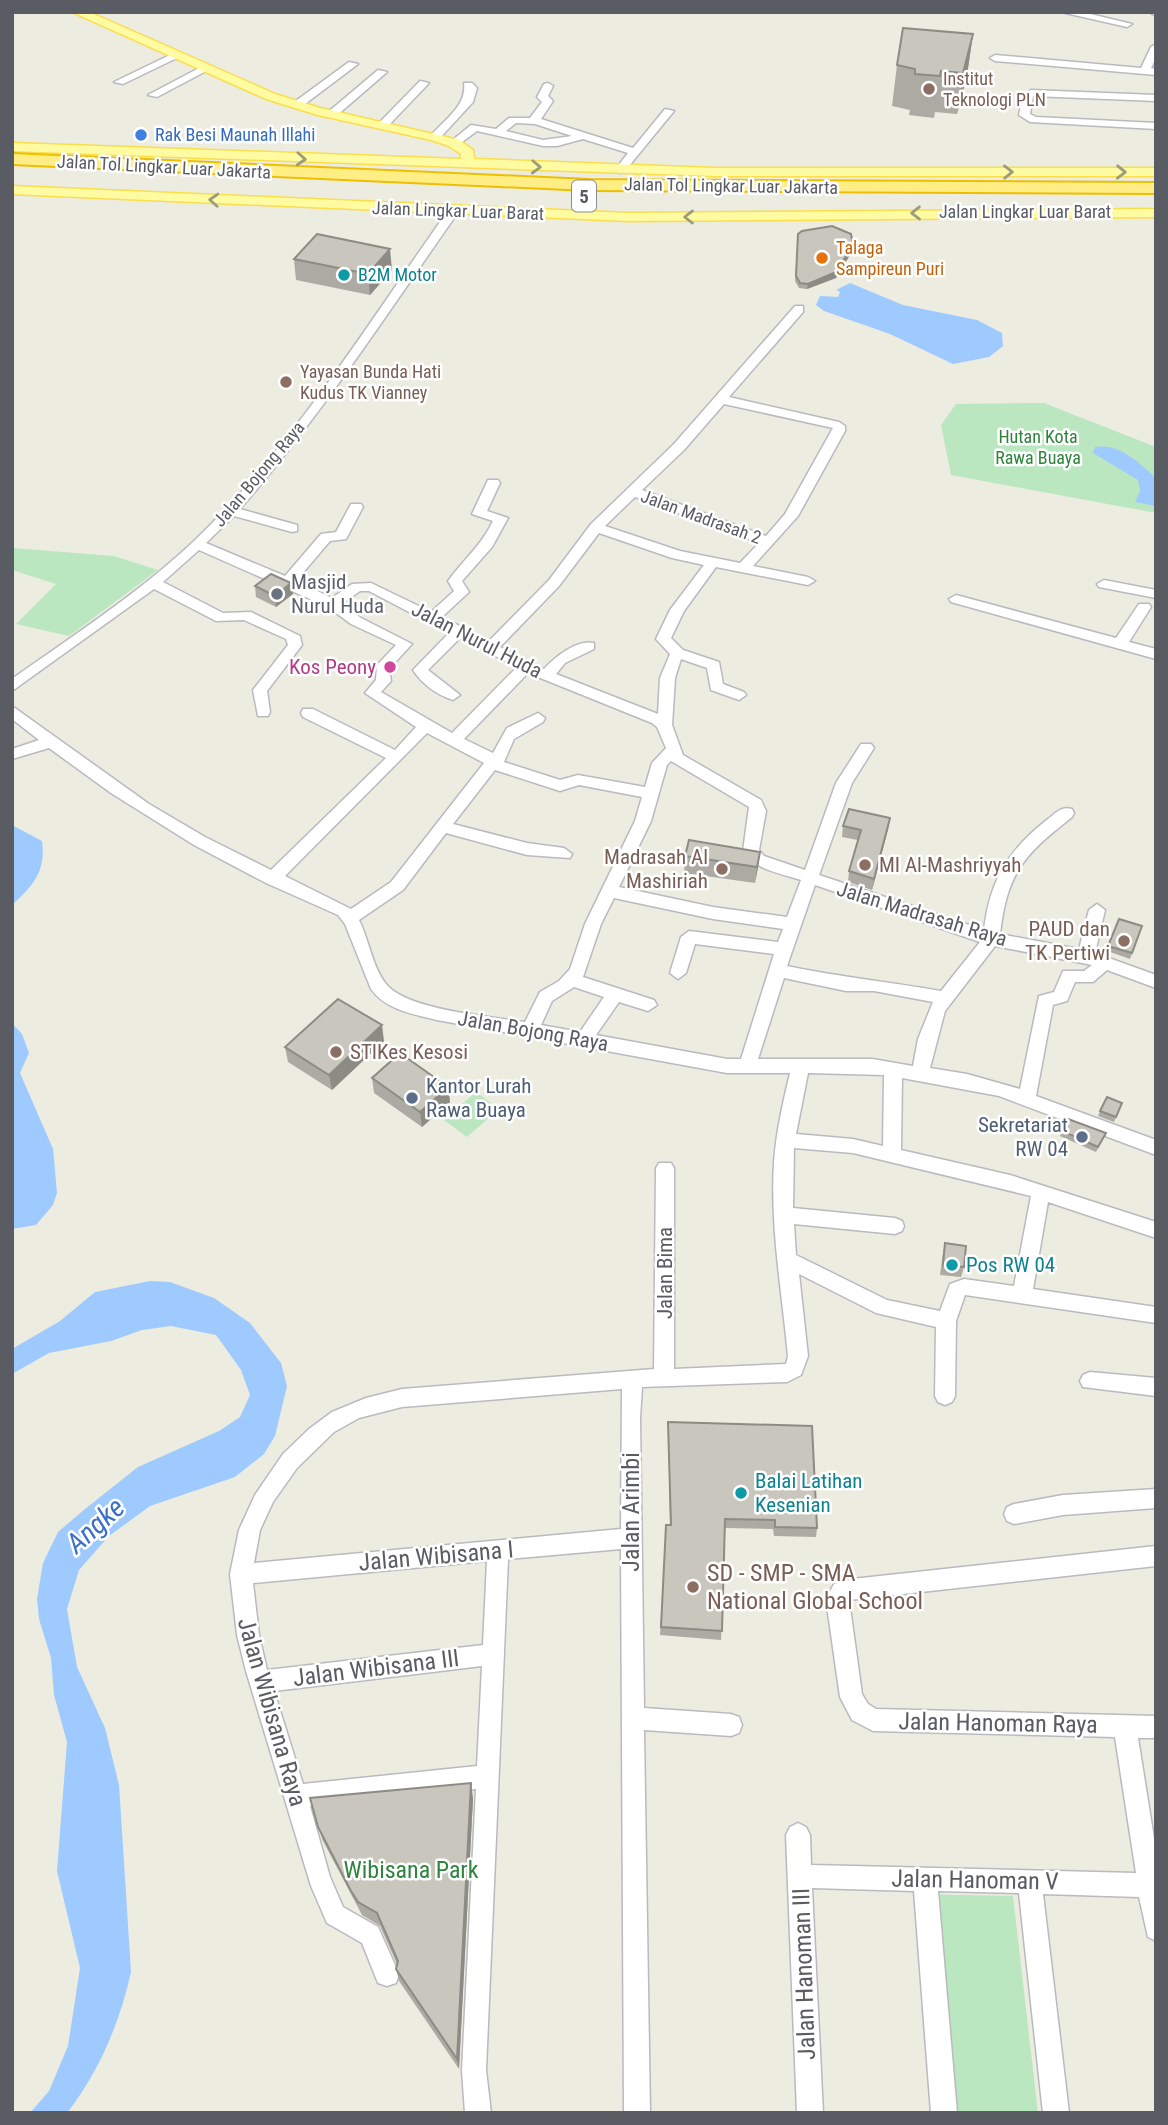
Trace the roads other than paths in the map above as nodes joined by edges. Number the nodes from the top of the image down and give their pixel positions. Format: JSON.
{"nodes":[{"id":1,"x":79,"y":12,"type":"edge"},
{"id":2,"x":1069,"y":13,"type":"edge"},
{"id":3,"x":1127,"y":24,"type":"dead end"},
{"id":4,"x":1156,"y":47,"type":"edge"},
{"id":5,"x":178,"y":55,"type":"junction"},
{"id":6,"x":995,"y":58,"type":"dead end"},
{"id":7,"x":353,"y":64,"type":"dead end"},
{"id":8,"x":205,"y":69,"type":"junction"},
{"id":9,"x":382,"y":72,"type":"dead end"},
{"id":10,"x":1144,"y":72,"type":"junction"},
{"id":11,"x":1156,"y":72,"type":"edge"},
{"id":12,"x":119,"y":82,"type":"dead end"},
{"id":13,"x":424,"y":83,"type":"dead end"},
{"id":14,"x":468,"y":85,"type":"dead end"},
{"id":15,"x":548,"y":86,"type":"dead end"},
{"id":16,"x":153,"y":95,"type":"dead end"},
{"id":17,"x":1156,"y":98,"type":"edge"},
{"id":18,"x":297,"y":105,"type":"junction"},
{"id":19,"x":669,"y":111,"type":"dead end"},
{"id":20,"x":331,"y":115,"type":"junction"},
{"id":21,"x":536,"y":121,"type":"junction"},
{"id":22,"x":383,"y":125,"type":"junction"},
{"id":23,"x":1156,"y":126,"type":"edge"},
{"id":24,"x":498,"y":133,"type":"junction"},
{"id":25,"x":583,"y":135,"type":"junction"},
{"id":26,"x":435,"y":137,"type":"junction"},
{"id":27,"x":454,"y":143,"type":"junction"},
{"id":28,"x":12,"y":147,"type":"edge"},
{"id":29,"x":635,"y":152,"type":"junction"},
{"id":30,"x":12,"y":159,"type":"edge"},
{"id":31,"x":467,"y":164,"type":"junction"},
{"id":32,"x":621,"y":170,"type":"junction"},
{"id":33,"x":12,"y":172,"type":"edge"},
{"id":34,"x":1156,"y":172,"type":"edge"},
{"id":35,"x":1156,"y":188,"type":"edge"},
{"id":36,"x":12,"y":191,"type":"edge"},
{"id":37,"x":1156,"y":199,"type":"edge"},
{"id":38,"x":453,"y":211,"type":"junction"},
{"id":39,"x":1156,"y":213,"type":"edge"},
{"id":40,"x":799,"y":309,"type":"dead end"},
{"id":41,"x":720,"y":399,"type":"junction"},
{"id":42,"x":493,"y":483,"type":"dead end"},
{"id":43,"x":632,"y":491,"type":"junction"},
{"id":44,"x":356,"y":507,"type":"dead end"},
{"id":45,"x":232,"y":511,"type":"junction"},
{"id":46,"x":596,"y":527,"type":"junction"},
{"id":47,"x":292,"y":528,"type":"dead end"},
{"id":48,"x":770,"y":542,"type":"junction"},
{"id":49,"x":198,"y":545,"type":"junction"},
{"id":50,"x":712,"y":563,"type":"junction"},
{"id":51,"x":743,"y":569,"type":"junction"},
{"id":52,"x":808,"y":581,"type":"dead end"},
{"id":53,"x":287,"y":582,"type":"junction"},
{"id":54,"x":153,"y":583,"type":"junction"},
{"id":55,"x":1104,"y":584,"type":"dead end"},
{"id":56,"x":1156,"y":594,"type":"edge"},
{"id":57,"x":956,"y":599,"type":"dead end"},
{"id":58,"x":333,"y":604,"type":"junction"},
{"id":59,"x":1144,"y":607,"type":"dead end"},
{"id":60,"x":434,"y":617,"type":"junction"},
{"id":61,"x":460,"y":630,"type":"junction"},
{"id":62,"x":1120,"y":644,"type":"junction"},
{"id":63,"x":589,"y":646,"type":"dead end"},
{"id":64,"x":491,"y":647,"type":"junction"},
{"id":65,"x":678,"y":653,"type":"junction"},
{"id":66,"x":1156,"y":654,"type":"edge"},
{"id":67,"x":526,"y":666,"type":"junction"},
{"id":68,"x":546,"y":676,"type":"junction"},
{"id":69,"x":12,"y":686,"type":"edge"},
{"id":70,"x":453,"y":695,"type":"dead end"},
{"id":71,"x":739,"y":695,"type":"dead end"},
{"id":72,"x":12,"y":711,"type":"edge"},
{"id":73,"x":263,"y":712,"type":"dead end"},
{"id":74,"x":308,"y":713,"type":"dead end"},
{"id":75,"x":538,"y":718,"type":"dead end"},
{"id":76,"x":664,"y":725,"type":"junction"},
{"id":77,"x":425,"y":726,"type":"junction"},
{"id":78,"x":454,"y":740,"type":"junction"},
{"id":79,"x":51,"y":742,"type":"junction"},
{"id":80,"x":670,"y":748,"type":"junction"},
{"id":81,"x":866,"y":748,"type":"dead end"},
{"id":82,"x":12,"y":754,"type":"edge"},
{"id":83,"x":396,"y":757,"type":"junction"},
{"id":84,"x":494,"y":763,"type":"junction"},
{"id":85,"x":651,"y":793,"type":"junction"},
{"id":86,"x":1066,"y":813,"type":"dead end"},
{"id":87,"x":444,"y":827,"type":"junction"},
{"id":88,"x":564,"y":854,"type":"dead end"},
{"id":89,"x":810,"y":878,"type":"junction"},
{"id":90,"x":272,"y":879,"type":"junction"},
{"id":91,"x":611,"y":891,"type":"junction"},
{"id":92,"x":1097,"y":909,"type":"dead end"},
{"id":93,"x":351,"y":917,"type":"junction"},
{"id":94,"x":793,"y":924,"type":"junction"},
{"id":95,"x":991,"y":939,"type":"junction"},
{"id":96,"x":784,"y":949,"type":"junction"},
{"id":97,"x":1086,"y":956,"type":"junction"},
{"id":98,"x":1106,"y":962,"type":"junction"},
{"id":99,"x":777,"y":970,"type":"junction"},
{"id":100,"x":678,"y":973,"type":"dead end"},
{"id":101,"x":572,"y":980,"type":"junction"},
{"id":102,"x":1156,"y":982,"type":"edge"},
{"id":103,"x":615,"y":994,"type":"junction"},
{"id":104,"x":944,"y":998,"type":"junction"},
{"id":105,"x":648,"y":1005,"type":"dead end"},
{"id":106,"x":530,"y":1030,"type":"junction"},
{"id":107,"x":584,"y":1040,"type":"junction"},
{"id":108,"x":800,"y":1067,"type":"junction"},
{"id":109,"x":747,"y":1068,"type":"junction"},
{"id":110,"x":893,"y":1069,"type":"junction"},
{"id":111,"x":921,"y":1072,"type":"junction"},
{"id":112,"x":1027,"y":1099,"type":"junction"},
{"id":113,"x":786,"y":1140,"type":"junction"},
{"id":114,"x":1156,"y":1148,"type":"edge"},
{"id":115,"x":892,"y":1156,"type":"junction"},
{"id":116,"x":665,"y":1168,"type":"dead end"},
{"id":117,"x":1041,"y":1192,"type":"junction"},
{"id":118,"x":783,"y":1215,"type":"junction"},
{"id":119,"x":895,"y":1227,"type":"dead end"},
{"id":120,"x":1156,"y":1230,"type":"edge"},
{"id":121,"x":789,"y":1260,"type":"junction"},
{"id":122,"x":1022,"y":1296,"type":"junction"},
{"id":123,"x":1156,"y":1315,"type":"edge"},
{"id":124,"x":946,"y":1321,"type":"junction"},
{"id":125,"x":664,"y":1378,"type":"junction"},
{"id":126,"x":633,"y":1379,"type":"junction"},
{"id":127,"x":1090,"y":1381,"type":"dead end"},
{"id":128,"x":1156,"y":1388,"type":"edge"},
{"id":129,"x":945,"y":1396,"type":"dead end"},
{"id":130,"x":1156,"y":1497,"type":"edge"},
{"id":131,"x":1014,"y":1514,"type":"dead end"},
{"id":132,"x":631,"y":1538,"type":"junction"},
{"id":133,"x":498,"y":1550,"type":"junction"},
{"id":134,"x":1156,"y":1556,"type":"edge"},
{"id":135,"x":241,"y":1574,"type":"junction"},
{"id":136,"x":493,"y":1654,"type":"junction"},
{"id":137,"x":260,"y":1682,"type":"junction"},
{"id":138,"x":634,"y":1718,"type":"junction"},
{"id":139,"x":732,"y":1725,"type":"dead end"},
{"id":140,"x":1125,"y":1726,"type":"junction"},
{"id":141,"x":1156,"y":1727,"type":"edge"},
{"id":142,"x":487,"y":1776,"type":"junction"},
{"id":143,"x":295,"y":1796,"type":"junction"},
{"id":144,"x":798,"y":1835,"type":"dead end"},
{"id":145,"x":800,"y":1876,"type":"junction"},
{"id":146,"x":925,"y":1879,"type":"junction"},
{"id":147,"x":1030,"y":1882,"type":"junction"},
{"id":148,"x":1149,"y":1885,"type":"junction"},
{"id":149,"x":1156,"y":1929,"type":"edge"},
{"id":150,"x":387,"y":1974,"type":"dead end"},
{"id":151,"x":478,"y":2113,"type":"edge"},
{"id":152,"x":637,"y":2113,"type":"edge"},
{"id":153,"x":810,"y":2113,"type":"edge"},
{"id":154,"x":944,"y":2113,"type":"edge"},
{"id":155,"x":1056,"y":2113,"type":"edge"}],
"edges":[{"from":1,"to":5,"type":"main road"},
{"from":2,"to":3,"type":"street"},
{"from":4,"to":10,"type":"street"},
{"from":5,"to":8,"type":"main road"},
{"from":5,"to":12,"type":"street"},
{"from":6,"to":10,"type":"street"},
{"from":7,"to":18,"type":"street"},
{"from":8,"to":16,"type":"street"},
{"from":8,"to":18,"type":"main road"},
{"from":9,"to":20,"type":"street"},
{"from":10,"to":11,"type":"street"},
{"from":13,"to":22,"type":"street"},
{"from":14,"to":26,"type":"street"},
{"from":15,"to":21,"type":"street"},
{"from":17,"to":23,"type":"street"},
{"from":18,"to":20,"type":"main road"},
{"from":19,"to":29,"type":"street"},
{"from":20,"to":22,"type":"main road"},
{"from":21,"to":24,"type":"street"},
{"from":21,"to":25,"type":"street"},
{"from":22,"to":26,"type":"main road"},
{"from":24,"to":25,"type":"street"},
{"from":24,"to":27,"type":"street"},
{"from":25,"to":29,"type":"street"},
{"from":26,"to":27,"type":"main road"},
{"from":27,"to":31,"type":"main road"},
{"from":28,"to":31,"type":"main road","name":"Jalan Lingkar Luar Barat","one_way":true},
{"from":29,"to":32,"type":"street"},
{"from":30,"to":35,"type":"highway","name":"Jalan Tol Lingkar Luar Jakarta","number":"5"},
{"from":31,"to":32,"type":"main road","name":"Jalan Lingkar Luar Barat","one_way":true},
{"from":32,"to":34,"type":"main road","name":"Jalan Lingkar Luar Barat","one_way":true},
{"from":33,"to":37,"type":"highway","name":"Jalan Tol Lingkar Luar Jakarta","number":"5"},
{"from":38,"to":36,"type":"main road","name":"Jalan Lingkar Luar Barat","one_way":true},
{"from":39,"to":38,"type":"main road","name":"Jalan Lingkar Luar Barat","one_way":true},
{"from":38,"to":45,"type":"street","name":"Jalan Bojong Raya"},
{"from":40,"to":41,"type":"street"},
{"from":41,"to":43,"type":"street"},
{"from":41,"to":48,"type":"street"},
{"from":42,"to":60,"type":"street"},
{"from":43,"to":46,"type":"street"},
{"from":43,"to":48,"type":"street","name":"Jalan Madrasah 2"},
{"from":44,"to":53,"type":"street"},
{"from":45,"to":47,"type":"street"},
{"from":45,"to":49,"type":"street","name":"Jalan Bojong Raya"},
{"from":46,"to":50,"type":"street"},
{"from":46,"to":64,"type":"street"},
{"from":48,"to":51,"type":"street"},
{"from":49,"to":53,"type":"street"},
{"from":49,"to":54,"type":"street","name":"Jalan Bojong Raya"},
{"from":50,"to":51,"type":"street"},
{"from":50,"to":65,"type":"street"},
{"from":51,"to":52,"type":"street"},
{"from":53,"to":58,"type":"street"},
{"from":54,"to":69,"type":"street","name":"Jalan Bojong Raya"},
{"from":54,"to":73,"type":"street"},
{"from":55,"to":56,"type":"street"},
{"from":57,"to":62,"type":"street"},
{"from":58,"to":60,"type":"street","name":"Jalan Nurul Huda"},
{"from":58,"to":77,"type":"street"},
{"from":59,"to":62,"type":"street"},
{"from":60,"to":61,"type":"street","name":"Jalan Nurul Huda"},
{"from":61,"to":64,"type":"street","name":"Jalan Nurul Huda"},
{"from":61,"to":70,"type":"street"},
{"from":62,"to":66,"type":"street"},
{"from":63,"to":68,"type":"street"},
{"from":64,"to":67,"type":"street","name":"Jalan Nurul Huda"},
{"from":65,"to":71,"type":"street"},
{"from":65,"to":76,"type":"street"},
{"from":67,"to":68,"type":"street","name":"Jalan Nurul Huda"},
{"from":67,"to":78,"type":"street"},
{"from":68,"to":76,"type":"street","name":"Jalan Nurul Huda"},
{"from":72,"to":79,"type":"street"},
{"from":74,"to":83,"type":"street"},
{"from":75,"to":84,"type":"street"},
{"from":76,"to":80,"type":"street"},
{"from":77,"to":78,"type":"street"},
{"from":77,"to":83,"type":"street"},
{"from":78,"to":84,"type":"street"},
{"from":79,"to":82,"type":"street"},
{"from":79,"to":90,"type":"street"},
{"from":80,"to":85,"type":"street"},
{"from":80,"to":89,"type":"street","name":"Jalan Madrasah Raya"},
{"from":81,"to":89,"type":"street","name":"Jalan Madrasah Raya"},
{"from":83,"to":90,"type":"street"},
{"from":84,"to":85,"type":"street"},
{"from":84,"to":87,"type":"street"},
{"from":85,"to":91,"type":"street"},
{"from":86,"to":95,"type":"street"},
{"from":87,"to":88,"type":"street"},
{"from":87,"to":93,"type":"street"},
{"from":89,"to":94,"type":"street","name":"Jalan Madrasah Raya"},
{"from":89,"to":95,"type":"street","name":"Jalan Madrasah Raya"},
{"from":90,"to":93,"type":"street"},
{"from":91,"to":94,"type":"street"},
{"from":91,"to":101,"type":"street"},
{"from":92,"to":97,"type":"street"},
{"from":93,"to":106,"type":"street","name":"Jalan Bojong Raya"},
{"from":94,"to":96,"type":"street","name":"Jalan Madrasah Raya"},
{"from":95,"to":97,"type":"street","name":"Jalan Madrasah Raya"},
{"from":95,"to":104,"type":"street"},
{"from":96,"to":99,"type":"street","name":"Jalan Madrasah Raya"},
{"from":96,"to":100,"type":"street"},
{"from":97,"to":98,"type":"street","name":"Jalan Madrasah Raya"},
{"from":98,"to":102,"type":"street","name":"Jalan Madrasah Raya"},
{"from":98,"to":112,"type":"street"},
{"from":99,"to":104,"type":"street"},
{"from":99,"to":109,"type":"street","name":"Jalan Madrasah Raya"},
{"from":101,"to":103,"type":"street"},
{"from":101,"to":106,"type":"street"},
{"from":103,"to":105,"type":"street"},
{"from":103,"to":107,"type":"street"},
{"from":104,"to":111,"type":"street"},
{"from":106,"to":107,"type":"street","name":"Jalan Bojong Raya"},
{"from":107,"to":109,"type":"street","name":"Jalan Bojong Raya"},
{"from":108,"to":109,"type":"street","name":"Jalan Bojong Raya"},
{"from":108,"to":110,"type":"street","name":"Jalan Bojong Raya"},
{"from":108,"to":113,"type":"street"},
{"from":110,"to":111,"type":"street","name":"Jalan Bojong Raya"},
{"from":110,"to":115,"type":"street"},
{"from":111,"to":112,"type":"street","name":"Jalan Bojong Raya"},
{"from":112,"to":114,"type":"street","name":"Jalan Bojong Raya"},
{"from":113,"to":115,"type":"street"},
{"from":113,"to":118,"type":"street"},
{"from":115,"to":117,"type":"street"},
{"from":116,"to":125,"type":"street","name":"Jalan Bima"},
{"from":117,"to":120,"type":"street"},
{"from":117,"to":122,"type":"street"},
{"from":118,"to":119,"type":"street"},
{"from":118,"to":121,"type":"street"},
{"from":121,"to":124,"type":"street"},
{"from":121,"to":125,"type":"street"},
{"from":122,"to":123,"type":"street"},
{"from":122,"to":124,"type":"street"},
{"from":124,"to":129,"type":"street"},
{"from":125,"to":126,"type":"street"},
{"from":126,"to":132,"type":"street","name":"Jalan Arimbi"},
{"from":126,"to":135,"type":"street","name":"Jalan Wibisana Raya"},
{"from":127,"to":128,"type":"street"},
{"from":130,"to":131,"type":"street"},
{"from":132,"to":133,"type":"street","name":"Jalan Wibisana I"},
{"from":132,"to":138,"type":"street","name":"Jalan Arimbi"},
{"from":133,"to":135,"type":"street","name":"Jalan Wibisana I"},
{"from":133,"to":136,"type":"street"},
{"from":134,"to":140,"type":"street","name":"Jalan Hanoman Raya"},
{"from":135,"to":137,"type":"street","name":"Jalan Wibisana Raya"},
{"from":136,"to":137,"type":"street","name":"Jalan Wibisana III"},
{"from":136,"to":142,"type":"street"},
{"from":137,"to":143,"type":"street","name":"Jalan Wibisana Raya"},
{"from":138,"to":139,"type":"street"},
{"from":138,"to":152,"type":"street","name":"Jalan Arimbi"},
{"from":140,"to":141,"type":"street","name":"Jalan Hanoman Raya"},
{"from":140,"to":148,"type":"street"},
{"from":142,"to":143,"type":"street"},
{"from":142,"to":151,"type":"street"},
{"from":143,"to":150,"type":"street","name":"Jalan Wibisana Raya"},
{"from":144,"to":145,"type":"street","name":"Jalan Hanoman III"},
{"from":145,"to":146,"type":"street","name":"Jalan Hanoman V"},
{"from":145,"to":153,"type":"street","name":"Jalan Hanoman III"},
{"from":146,"to":147,"type":"street","name":"Jalan Hanoman V"},
{"from":146,"to":154,"type":"street"},
{"from":147,"to":148,"type":"street","name":"Jalan Hanoman V"},
{"from":147,"to":155,"type":"street"},
{"from":148,"to":149,"type":"street"}]}
